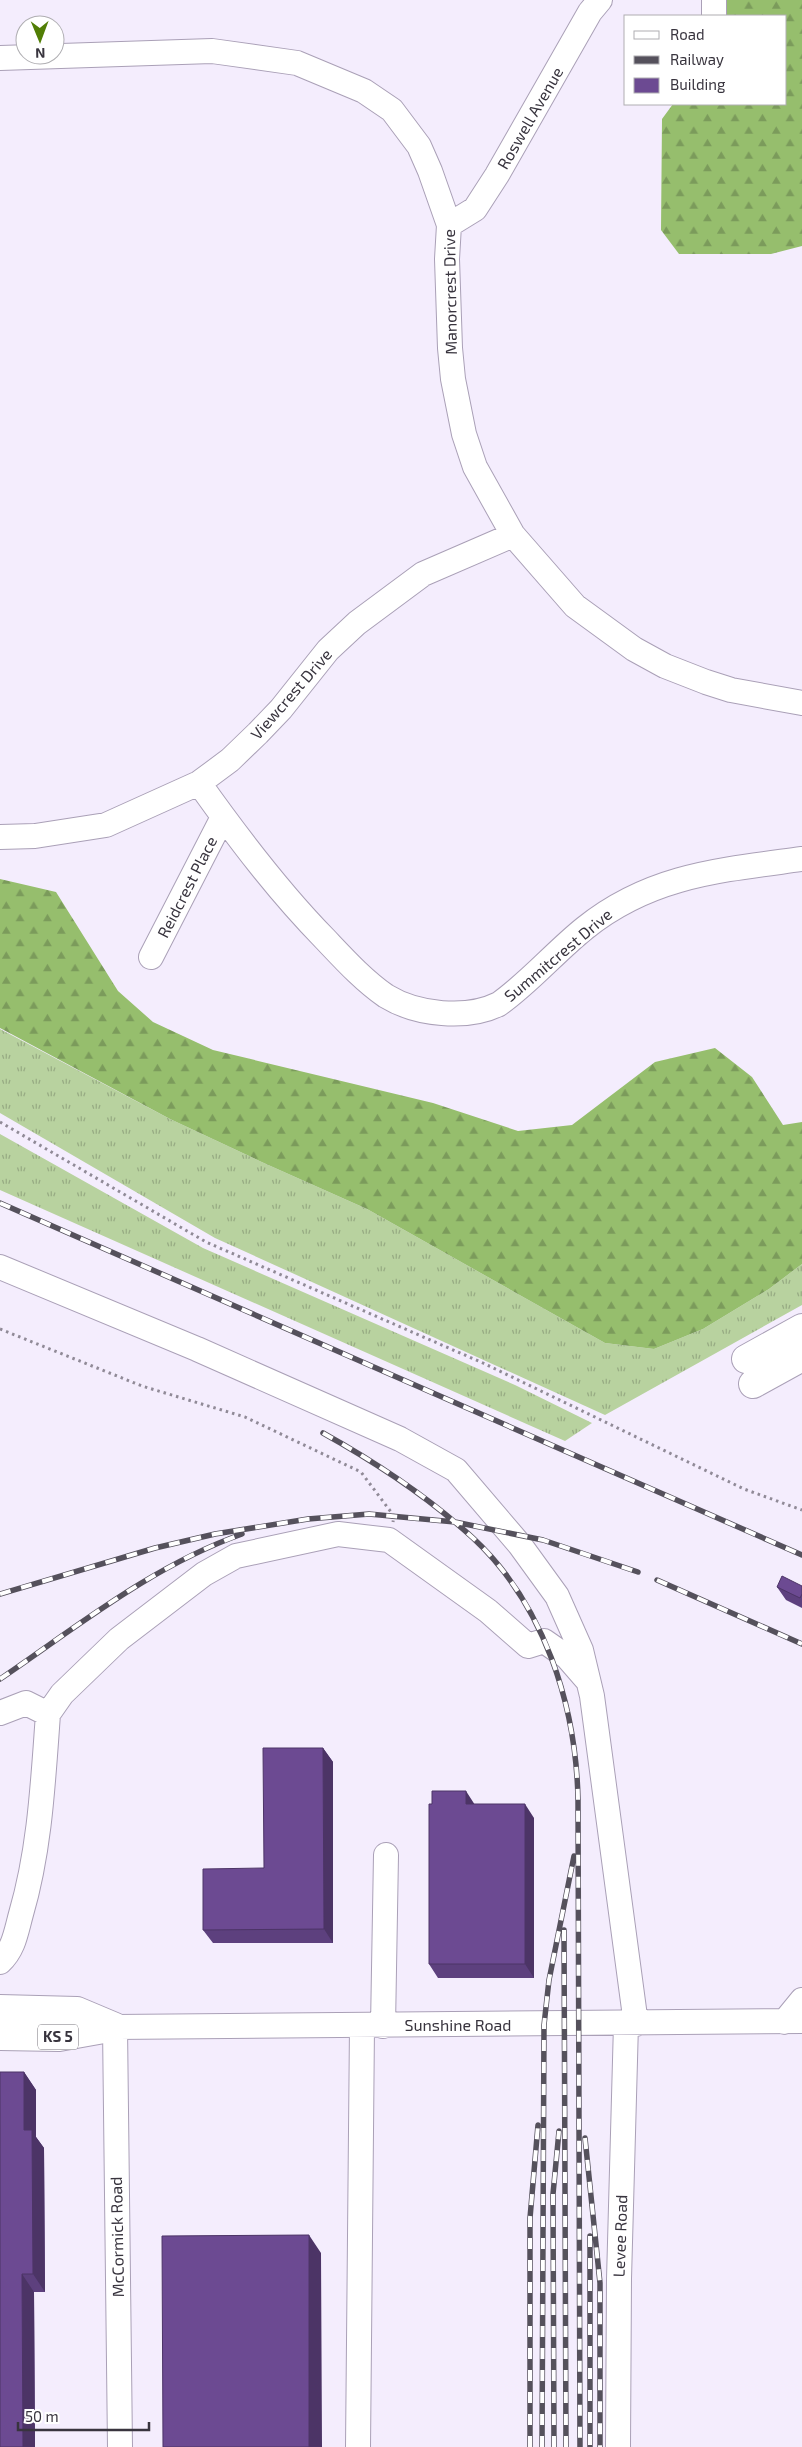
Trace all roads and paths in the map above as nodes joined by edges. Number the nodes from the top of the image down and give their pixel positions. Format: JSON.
{"nodes":[{"id":1,"x":600,"y":0,"type":"edge"},
{"id":2,"x":714,"y":0,"type":"edge"},
{"id":3,"x":714,"y":15,"type":"edge"},
{"id":4,"x":0,"y":58,"type":"edge"},
{"id":5,"x":449,"y":225,"type":"junction"},
{"id":6,"x":513,"y":535,"type":"junction"},
{"id":7,"x":802,"y":703,"type":"edge"},
{"id":8,"x":199,"y":782,"type":"junction"},
{"id":9,"x":223,"y":817,"type":"junction"},
{"id":10,"x":0,"y":837,"type":"edge"},
{"id":11,"x":802,"y":859,"type":"edge"},
{"id":12,"x":151,"y":957,"type":"dead end"},
{"id":13,"x":0,"y":1122,"type":"edge"},
{"id":14,"x":0,"y":1267,"type":"edge"},
{"id":15,"x":802,"y":1328,"type":"edge"},
{"id":16,"x":0,"y":1329,"type":"edge"},
{"id":17,"x":802,"y":1357,"type":"edge"},
{"id":18,"x":802,"y":1510,"type":"edge"},
{"id":19,"x":389,"y":1540,"type":"junction"},
{"id":20,"x":590,"y":1684,"type":"junction"},
{"id":21,"x":0,"y":1713,"type":"edge"},
{"id":22,"x":48,"y":1714,"type":"junction"},
{"id":23,"x":386,"y":1855,"type":"dead end"},
{"id":24,"x":0,"y":1962,"type":"edge"},
{"id":25,"x":802,"y":2000,"type":"edge"},
{"id":26,"x":0,"y":2009,"type":"edge"},
{"id":27,"x":793,"y":2022,"type":"edge"},
{"id":28,"x":631,"y":2024,"type":"junction"},
{"id":29,"x":373,"y":2026,"type":"junction"},
{"id":30,"x":115,"y":2028,"type":"junction"},
{"id":31,"x":0,"y":2036,"type":"edge"},
{"id":32,"x":120,"y":2447,"type":"edge"},
{"id":33,"x":358,"y":2447,"type":"edge"},
{"id":34,"x":618,"y":2447,"type":"edge"}],
"edges":[{"from":1,"to":5,"type":"street","name":"Roswell Avenue"},
{"from":2,"to":3,"type":"street"},
{"from":4,"to":5,"type":"street","name":"Manorcrest Drive"},
{"from":5,"to":6,"type":"street","name":"Manorcrest Drive"},
{"from":6,"to":7,"type":"street","name":"Manorcrest Drive"},
{"from":6,"to":8,"type":"street","name":"Viewcrest Drive"},
{"from":8,"to":9,"type":"street","name":"Summitcrest Drive"},
{"from":8,"to":10,"type":"street","name":"Viewcrest Drive"},
{"from":9,"to":11,"type":"street","name":"Summitcrest Drive"},
{"from":9,"to":12,"type":"street","name":"Reidcrest Place"},
{"from":13,"to":18,"type":"path"},
{"from":14,"to":20,"type":"street","name":"Levee Road"},
{"from":15,"to":17,"type":"main road"},
{"from":16,"to":19,"type":"path"},
{"from":19,"to":20,"type":"street"},
{"from":19,"to":22,"type":"street"},
{"from":20,"to":28,"type":"street","name":"Levee Road"},
{"from":21,"to":22,"type":"street"},
{"from":22,"to":24,"type":"street"},
{"from":23,"to":29,"type":"street"},
{"from":25,"to":27,"type":"street"},
{"from":26,"to":30,"type":"main road","name":"Sunshine Road"},
{"from":27,"to":28,"type":"street","name":"Sunshine Road"},
{"from":28,"to":29,"type":"street","name":"Sunshine Road"},
{"from":28,"to":34,"type":"street","name":"Levee Road"},
{"from":29,"to":30,"type":"street","name":"Sunshine Road"},
{"from":29,"to":33,"type":"street"},
{"from":30,"to":31,"type":"main road","name":"Sunshine Road","number":"KS 5"},
{"from":30,"to":32,"type":"street","name":"McCormick Road"}]}
